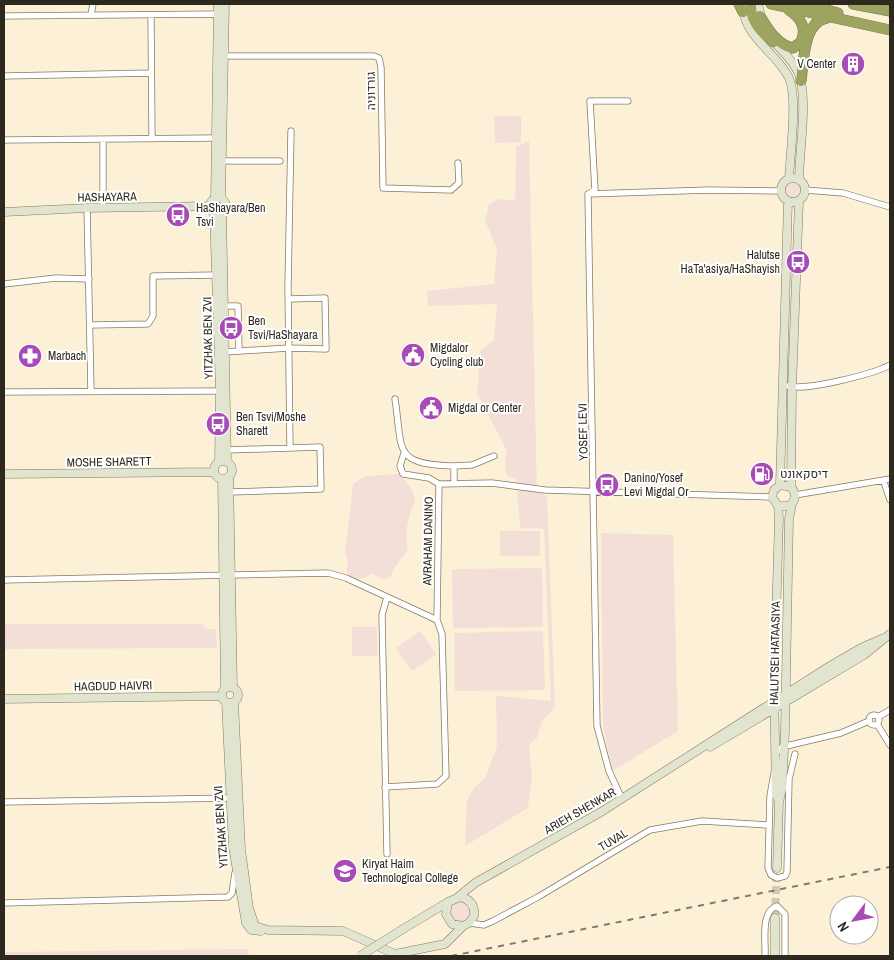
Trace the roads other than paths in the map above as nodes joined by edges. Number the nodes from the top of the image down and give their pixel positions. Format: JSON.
{"nodes":[{"id":1,"x":93,"y":4,"type":"edge"},
{"id":2,"x":218,"y":4,"type":"edge"},
{"id":3,"x":225,"y":4,"type":"edge"},
{"id":4,"x":751,"y":4,"type":"edge"},
{"id":5,"x":758,"y":4,"type":"edge"},
{"id":6,"x":771,"y":4,"type":"edge"},
{"id":7,"x":806,"y":4,"type":"edge"},
{"id":8,"x":853,"y":4,"type":"edge"},
{"id":9,"x":741,"y":6,"type":"edge"},
{"id":10,"x":784,"y":7,"type":"junction"},
{"id":11,"x":890,"y":11,"type":"edge"},
{"id":12,"x":218,"y":14,"type":"junction"},
{"id":13,"x":91,"y":15,"type":"junction"},
{"id":14,"x":151,"y":15,"type":"junction"},
{"id":15,"x":830,"y":15,"type":"junction"},
{"id":16,"x":4,"y":16,"type":"edge"},
{"id":17,"x":760,"y":16,"type":"junction"},
{"id":18,"x":224,"y":24,"type":"junction"},
{"id":19,"x":890,"y":26,"type":"edge"},
{"id":20,"x":890,"y":30,"type":"edge"},
{"id":21,"x":774,"y":42,"type":"junction"},
{"id":22,"x":220,"y":58,"type":"junction"},
{"id":23,"x":151,"y":74,"type":"junction"},
{"id":24,"x":4,"y":76,"type":"edge"},
{"id":25,"x":801,"y":81,"type":"junction"},
{"id":26,"x":628,"y":101,"type":"dead end"},
{"id":27,"x":291,"y":131,"type":"dead end"},
{"id":28,"x":215,"y":138,"type":"junction"},
{"id":29,"x":152,"y":139,"type":"junction"},
{"id":30,"x":4,"y":140,"type":"edge"},
{"id":31,"x":103,"y":140,"type":"junction"},
{"id":32,"x":221,"y":161,"type":"junction"},
{"id":33,"x":280,"y":161,"type":"dead end"},
{"id":34,"x":458,"y":163,"type":"dead end"},
{"id":35,"x":789,"y":179,"type":"junction"},
{"id":36,"x":799,"y":180,"type":"junction"},
{"id":37,"x":804,"y":190,"type":"junction"},
{"id":38,"x":781,"y":191,"type":"junction"},
{"id":39,"x":588,"y":194,"type":"junction"},
{"id":40,"x":218,"y":198,"type":"junction"},
{"id":41,"x":788,"y":201,"type":"junction"},
{"id":42,"x":799,"y":201,"type":"junction"},
{"id":43,"x":890,"y":207,"type":"edge"},
{"id":44,"x":87,"y":208,"type":"junction"},
{"id":45,"x":103,"y":208,"type":"junction"},
{"id":46,"x":216,"y":211,"type":"junction"},
{"id":47,"x":4,"y":212,"type":"edge"},
{"id":48,"x":217,"y":275,"type":"junction"},
{"id":49,"x":89,"y":279,"type":"junction"},
{"id":50,"x":4,"y":284,"type":"edge"},
{"id":51,"x":288,"y":299,"type":"junction"},
{"id":52,"x":224,"y":306,"type":"junction"},
{"id":53,"x":90,"y":325,"type":"junction"},
{"id":54,"x":289,"y":348,"type":"junction"},
{"id":55,"x":239,"y":351,"type":"junction"},
{"id":56,"x":225,"y":352,"type":"junction"},
{"id":57,"x":890,"y":365,"type":"edge"},
{"id":58,"x":782,"y":378,"type":"junction"},
{"id":59,"x":792,"y":387,"type":"junction"},
{"id":60,"x":91,"y":391,"type":"junction"},
{"id":61,"x":220,"y":391,"type":"junction"},
{"id":62,"x":4,"y":392,"type":"edge"},
{"id":63,"x":395,"y":399,"type":"dead end"},
{"id":64,"x":290,"y":447,"type":"junction"},
{"id":65,"x":227,"y":450,"type":"junction"},
{"id":66,"x":404,"y":453,"type":"junction"},
{"id":67,"x":494,"y":456,"type":"dead end"},
{"id":68,"x":223,"y":462,"type":"junction"},
{"id":69,"x":454,"y":466,"type":"junction"},
{"id":70,"x":214,"y":472,"type":"junction"},
{"id":71,"x":4,"y":474,"type":"edge"},
{"id":72,"x":226,"y":477,"type":"junction"},
{"id":73,"x":887,"y":481,"type":"edge"},
{"id":74,"x":454,"y":483,"type":"junction"},
{"id":75,"x":438,"y":484,"type":"junction"},
{"id":76,"x":780,"y":485,"type":"junction"},
{"id":77,"x":791,"y":487,"type":"junction"},
{"id":78,"x":594,"y":490,"type":"junction"},
{"id":79,"x":230,"y":492,"type":"junction"},
{"id":80,"x":795,"y":495,"type":"junction"},
{"id":81,"x":772,"y":497,"type":"junction"},
{"id":82,"x":890,"y":500,"type":"edge"},
{"id":83,"x":792,"y":504,"type":"junction"},
{"id":84,"x":778,"y":506,"type":"junction"},
{"id":85,"x":227,"y":575,"type":"junction"},
{"id":86,"x":4,"y":580,"type":"edge"},
{"id":87,"x":387,"y":597,"type":"junction"},
{"id":88,"x":437,"y":620,"type":"junction"},
{"id":89,"x":887,"y":636,"type":"edge"},
{"id":90,"x":774,"y":685,"type":"junction"},
{"id":91,"x":786,"y":693,"type":"junction"},
{"id":92,"x":800,"y":693,"type":"junction"},
{"id":93,"x":228,"y":696,"type":"junction"},
{"id":94,"x":4,"y":699,"type":"edge"},
{"id":95,"x":786,"y":701,"type":"junction"},
{"id":96,"x":774,"y":704,"type":"junction"},
{"id":97,"x":890,"y":710,"type":"edge"},
{"id":98,"x":755,"y":716,"type":"junction"},
{"id":99,"x":878,"y":717,"type":"junction"},
{"id":100,"x":869,"y":721,"type":"junction"},
{"id":101,"x":876,"y":724,"type":"junction"},
{"id":102,"x":774,"y":728,"type":"junction"},
{"id":103,"x":785,"y":731,"type":"junction"},
{"id":104,"x":808,"y":742,"type":"junction"},
{"id":105,"x":890,"y":745,"type":"edge"},
{"id":106,"x":784,"y":747,"type":"junction"},
{"id":107,"x":775,"y":754,"type":"junction"},
{"id":108,"x":795,"y":754,"type":"junction"},
{"id":109,"x":775,"y":768,"type":"junction"},
{"id":110,"x":783,"y":773,"type":"junction"},
{"id":111,"x":385,"y":787,"type":"junction"},
{"id":112,"x":230,"y":798,"type":"junction"},
{"id":113,"x":622,"y":799,"type":"junction"},
{"id":114,"x":4,"y":802,"type":"edge"},
{"id":115,"x":779,"y":802,"type":"junction"},
{"id":116,"x":768,"y":825,"type":"junction"},
{"id":117,"x":386,"y":854,"type":"dead end"},
{"id":118,"x":235,"y":868,"type":"junction"},
{"id":119,"x":777,"y":868,"type":"tunnel mouth"},
{"id":120,"x":470,"y":886,"type":"junction"},
{"id":121,"x":458,"y":897,"type":"junction"},
{"id":122,"x":468,"y":899,"type":"junction"},
{"id":123,"x":448,"y":902,"type":"junction"},
{"id":124,"x":4,"y":903,"type":"edge"},
{"id":125,"x":474,"y":913,"type":"junction"},
{"id":126,"x":429,"y":914,"type":"junction"},
{"id":127,"x":775,"y":918,"type":"tunnel mouth"},
{"id":128,"x":449,"y":921,"type":"junction"},
{"id":129,"x":466,"y":924,"type":"junction"},
{"id":130,"x":482,"y":924,"type":"junction"},
{"id":131,"x":268,"y":930,"type":"junction"},
{"id":132,"x":452,"y":939,"type":"junction"},
{"id":133,"x":360,"y":956,"type":"edge"},
{"id":134,"x":766,"y":956,"type":"edge"},
{"id":135,"x":775,"y":956,"type":"edge"},
{"id":136,"x":785,"y":956,"type":"edge"}],
"edges":[{"from":1,"to":13,"type":"street"},
{"from":2,"to":12,"type":"street"},
{"from":3,"to":18,"type":"street"},
{"from":4,"to":21,"type":"highway"},
{"from":5,"to":17,"type":"street"},
{"from":6,"to":10,"type":"highway"},
{"from":7,"to":15,"type":"highway"},
{"from":8,"to":11,"type":"highway"},
{"from":9,"to":35,"type":"street"},
{"from":10,"to":15,"type":"highway"},
{"from":10,"to":17,"type":"highway"},
{"from":12,"to":14,"type":"street"},
{"from":12,"to":18,"type":"street"},
{"from":12,"to":22,"type":"street"},
{"from":13,"to":14,"type":"street"},
{"from":13,"to":16,"type":"street"},
{"from":14,"to":23,"type":"street"},
{"from":15,"to":19,"type":"highway"},
{"from":15,"to":20,"type":"highway"},
{"from":15,"to":25,"type":"highway"},
{"from":17,"to":21,"type":"street"},
{"from":18,"to":22,"type":"street"},
{"from":21,"to":25,"type":"street"},
{"from":22,"to":28,"type":"street"},
{"from":22,"to":32,"type":"street"},
{"from":22,"to":34,"type":"street","name":"גורדוניה"},
{"from":23,"to":24,"type":"street"},
{"from":23,"to":29,"type":"street"},
{"from":25,"to":36,"type":"street"},
{"from":26,"to":39,"type":"street","name":"YOSEF LEVI"},
{"from":27,"to":51,"type":"street"},
{"from":28,"to":29,"type":"street"},
{"from":28,"to":40,"type":"street"},
{"from":29,"to":31,"type":"street"},
{"from":30,"to":31,"type":"street"},
{"from":31,"to":45,"type":"street"},
{"from":32,"to":33,"type":"street"},
{"from":32,"to":40,"type":"street"},
{"from":35,"to":36,"type":"street"},
{"from":35,"to":38,"type":"street"},
{"from":36,"to":37,"type":"street"},
{"from":37,"to":42,"type":"street"},
{"from":37,"to":43,"type":"street"},
{"from":38,"to":39,"type":"street"},
{"from":38,"to":41,"type":"street"},
{"from":39,"to":78,"type":"street","name":"YOSEF LEVI"},
{"from":40,"to":46,"type":"street"},
{"from":40,"to":46,"type":"street"},
{"from":41,"to":42,"type":"street"},
{"from":41,"to":58,"type":"street"},
{"from":42,"to":59,"type":"street"},
{"from":44,"to":45,"type":"street","name":"HASHAYARA"},
{"from":44,"to":47,"type":"street","name":"HASHAYARA"},
{"from":44,"to":49,"type":"street"},
{"from":45,"to":46,"type":"street","name":"HASHAYARA"},
{"from":46,"to":48,"type":"street","name":"YITZHAK BEN ZVI"},
{"from":46,"to":52,"type":"street","name":"YITZHAK BEN ZVI"},
{"from":48,"to":53,"type":"street"},
{"from":48,"to":61,"type":"street","name":"YITZHAK BEN ZVI"},
{"from":49,"to":50,"type":"street"},
{"from":49,"to":53,"type":"street"},
{"from":51,"to":54,"type":"street"},
{"from":51,"to":54,"type":"street"},
{"from":52,"to":55,"type":"street"},
{"from":52,"to":56,"type":"street","name":"YITZHAK BEN ZVI"},
{"from":53,"to":60,"type":"street"},
{"from":54,"to":55,"type":"street"},
{"from":54,"to":64,"type":"street"},
{"from":55,"to":56,"type":"street"},
{"from":56,"to":65,"type":"street","name":"YITZHAK BEN ZVI"},
{"from":57,"to":59,"type":"street"},
{"from":58,"to":59,"type":"street"},
{"from":58,"to":76,"type":"street"},
{"from":59,"to":77,"type":"street"},
{"from":60,"to":61,"type":"street"},
{"from":60,"to":62,"type":"street"},
{"from":61,"to":68,"type":"street","name":"YITZHAK BEN ZVI"},
{"from":63,"to":66,"type":"street"},
{"from":64,"to":65,"type":"street"},
{"from":64,"to":79,"type":"street"},
{"from":65,"to":68,"type":"street","name":"YITZHAK BEN ZVI"},
{"from":66,"to":69,"type":"street"},
{"from":66,"to":75,"type":"street"},
{"from":67,"to":69,"type":"street"},
{"from":68,"to":70,"type":"street"},
{"from":68,"to":72,"type":"street"},
{"from":69,"to":74,"type":"street"},
{"from":70,"to":71,"type":"street","name":"MOSHE SHARETT"},
{"from":70,"to":72,"type":"street"},
{"from":72,"to":79,"type":"street","name":"YITZHAK BEN ZVI"},
{"from":72,"to":85,"type":"street","name":"YITZHAK BEN ZVI"},
{"from":73,"to":80,"type":"street"},
{"from":73,"to":82,"type":"street"},
{"from":74,"to":75,"type":"street","name":"AVRAHAM DANINO"},
{"from":74,"to":78,"type":"street","name":"AVRAHAM DANINO"},
{"from":75,"to":88,"type":"street","name":"AVRAHAM DANINO"},
{"from":76,"to":77,"type":"street"},
{"from":76,"to":81,"type":"street"},
{"from":77,"to":80,"type":"street"},
{"from":78,"to":81,"type":"street","name":"AVRAHAM DANINO"},
{"from":78,"to":113,"type":"street","name":"YOSEF LEVI"},
{"from":79,"to":85,"type":"street","name":"YITZHAK BEN ZVI"},
{"from":80,"to":83,"type":"street","name":"HALUTSEI HATAASIYA"},
{"from":81,"to":84,"type":"street"},
{"from":83,"to":84,"type":"street"},
{"from":83,"to":91,"type":"street","name":"HALUTSEI HATAASIYA"},
{"from":84,"to":90,"type":"street","name":"HALUTSEI HATAASIYA"},
{"from":85,"to":86,"type":"street"},
{"from":85,"to":87,"type":"street"},
{"from":85,"to":93,"type":"street","name":"YITZHAK BEN ZVI"},
{"from":87,"to":88,"type":"street"},
{"from":87,"to":111,"type":"street"},
{"from":88,"to":111,"type":"street","name":"AVRAHAM DANINO"},
{"from":89,"to":91,"type":"street","name":"ARIEH SHENKAR"},
{"from":89,"to":92,"type":"street","name":"ARIEH SHENKAR"},
{"from":90,"to":96,"type":"street","name":"HALUTSEI HATAASIYA"},
{"from":90,"to":98,"type":"street"},
{"from":91,"to":95,"type":"street","name":"HALUTSEI HATAASIYA"},
{"from":91,"to":96,"type":"street","name":"ARIEH SHENKAR"},
{"from":92,"to":95,"type":"street","name":"ARIEH SHENKAR"},
{"from":92,"to":103,"type":"street"},
{"from":93,"to":94,"type":"street","name":"HAGDUD HAIVRI"},
{"from":93,"to":112,"type":"street","name":"YITZHAK BEN ZVI"},
{"from":93,"to":131,"type":"street","name":"YITZHAK BEN ZVI"},
{"from":95,"to":96,"type":"street","name":"ARIEH SHENKAR"},
{"from":95,"to":103,"type":"street","name":"HALUTSEI HATAASIYA"},
{"from":96,"to":98,"type":"street","name":"ARIEH SHENKAR"},
{"from":96,"to":102,"type":"street","name":"HALUTSEI HATAASIYA"},
{"from":97,"to":99,"type":"street"},
{"from":98,"to":102,"type":"street"},
{"from":98,"to":113,"type":"street","name":"ARIEH SHENKAR"},
{"from":99,"to":100,"type":"street"},
{"from":99,"to":101,"type":"street"},
{"from":100,"to":101,"type":"street"},
{"from":100,"to":104,"type":"street"},
{"from":101,"to":105,"type":"street"},
{"from":102,"to":107,"type":"street","name":"HALUTSEI HATAASIYA"},
{"from":103,"to":106,"type":"street","name":"HALUTSEI HATAASIYA"},
{"from":104,"to":106,"type":"street"},
{"from":104,"to":108,"type":"street"},
{"from":106,"to":107,"type":"street"},
{"from":106,"to":110,"type":"street","name":"HALUTSEI HATAASIYA"},
{"from":107,"to":109,"type":"street","name":"HALUTSEI HATAASIYA"},
{"from":108,"to":110,"type":"street"},
{"from":108,"to":116,"type":"street"},
{"from":109,"to":115,"type":"street","name":"HALUTSEI HATAASIYA"},
{"from":109,"to":116,"type":"street"},
{"from":110,"to":115,"type":"street","name":"HALUTSEI HATAASIYA"},
{"from":111,"to":117,"type":"street"},
{"from":112,"to":114,"type":"street"},
{"from":112,"to":118,"type":"street","name":"YITZHAK BEN ZVI"},
{"from":113,"to":120,"type":"street","name":"ARIEH SHENKAR"},
{"from":115,"to":119,"type":"street","name":"HALUTSEI HATAASIYA"},
{"from":116,"to":130,"type":"street","name":"TUVAL"},
{"from":118,"to":124,"type":"street"},
{"from":118,"to":131,"type":"street","name":"YITZHAK BEN ZVI"},
{"from":120,"to":121,"type":"street","name":"ARIEH SHENKAR"},
{"from":120,"to":122,"type":"street"},
{"from":121,"to":122,"type":"street"},
{"from":121,"to":123,"type":"street"},
{"from":122,"to":125,"type":"street"},
{"from":123,"to":126,"type":"street"},
{"from":123,"to":128,"type":"street"},
{"from":125,"to":129,"type":"street"},
{"from":125,"to":130,"type":"street"},
{"from":126,"to":128,"type":"street"},
{"from":126,"to":133,"type":"street","bridge":true},
{"from":127,"to":135,"type":"street"},
{"from":128,"to":129,"type":"street"},
{"from":128,"to":132,"type":"street"},
{"from":129,"to":130,"type":"street","name":"TUVAL"},
{"from":129,"to":132,"type":"street","name":"YITZHAK BEN ZVI"},
{"from":131,"to":132,"type":"street","name":"YITZHAK BEN ZVI"},
{"from":134,"to":136,"type":"street"}]}
